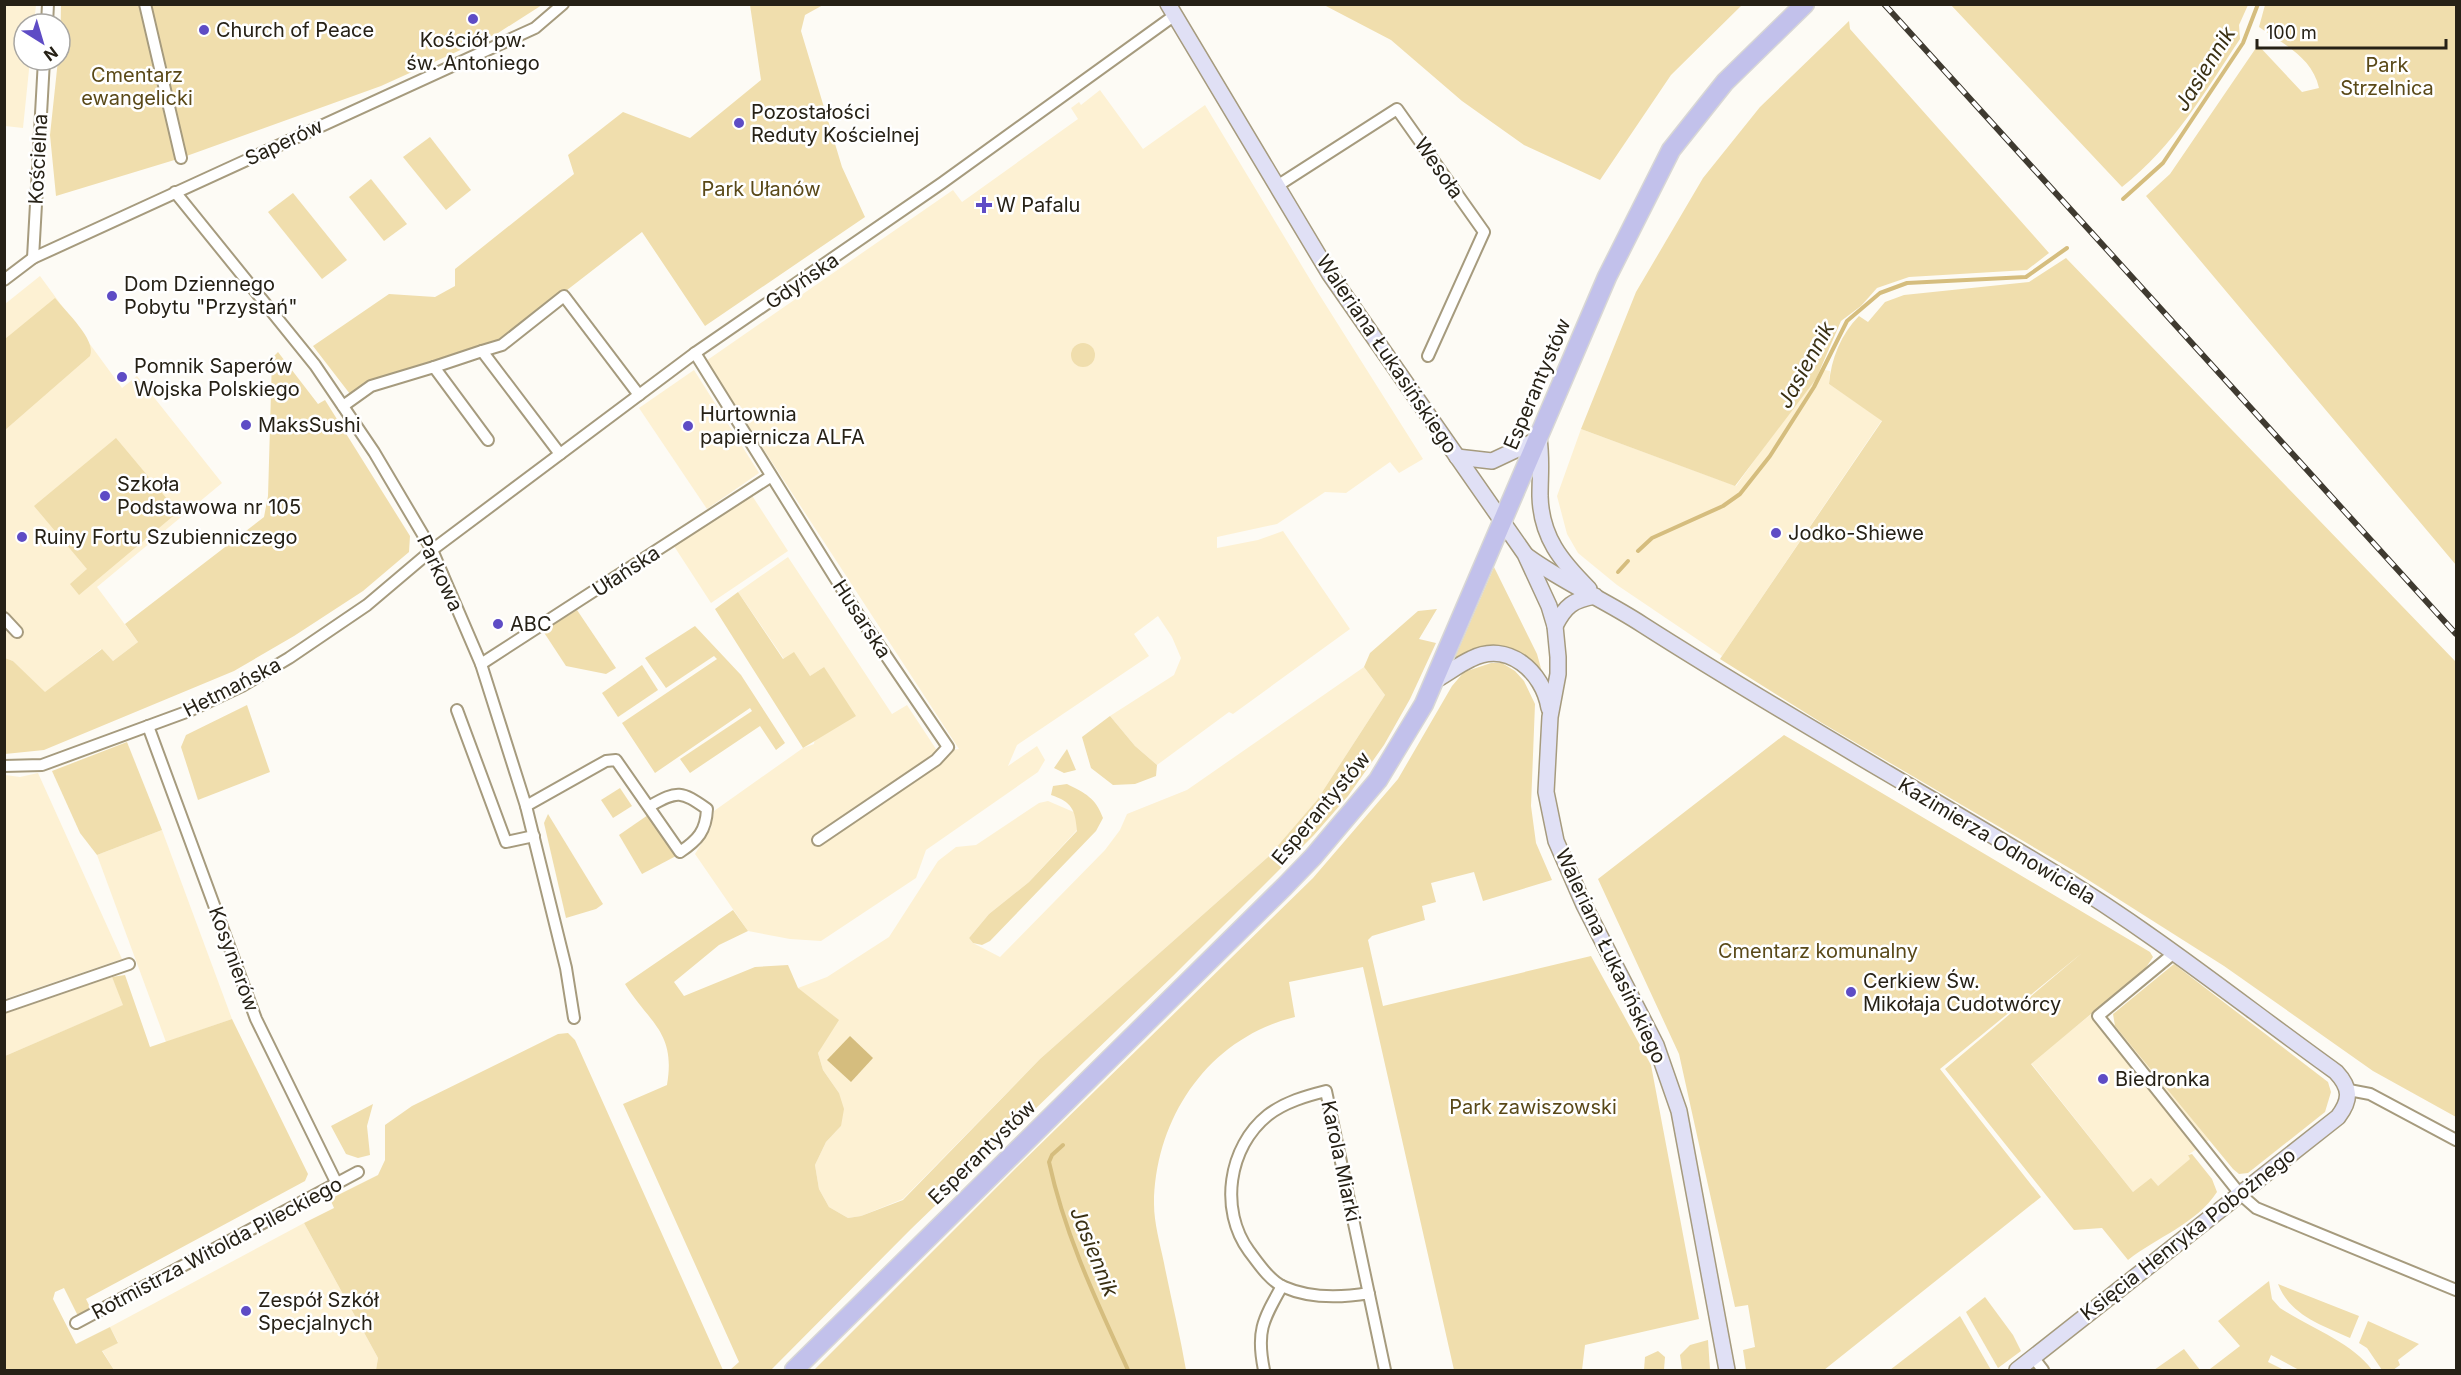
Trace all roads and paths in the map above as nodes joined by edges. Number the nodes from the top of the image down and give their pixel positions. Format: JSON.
{"nodes":[{"id":1,"x":145,"y":4,"type":"edge"},
{"id":2,"x":563,"y":4,"type":"edge"},
{"id":3,"x":1805,"y":4,"type":"edge"},
{"id":4,"x":1172,"y":10,"type":"edge"},
{"id":5,"x":43,"y":72,"type":"edge"},
{"id":6,"x":180,"y":158,"type":"dead end"},
{"id":7,"x":1277,"y":186,"type":"junction"},
{"id":8,"x":175,"y":192,"type":"junction"},
{"id":9,"x":33,"y":258,"type":"junction"},
{"id":10,"x":4,"y":280,"type":"edge"},
{"id":11,"x":482,"y":351,"type":"junction"},
{"id":12,"x":695,"y":353,"type":"junction"},
{"id":13,"x":1428,"y":356,"type":"dead end"},
{"id":14,"x":434,"y":367,"type":"junction"},
{"id":15,"x":639,"y":395,"type":"junction"},
{"id":16,"x":343,"y":406,"type":"junction"},
{"id":17,"x":488,"y":440,"type":"dead end"},
{"id":18,"x":1539,"y":440,"type":"junction"},
{"id":19,"x":560,"y":454,"type":"junction"},
{"id":20,"x":1457,"y":457,"type":"junction"},
{"id":21,"x":770,"y":477,"type":"junction"},
{"id":22,"x":1501,"y":520,"type":"junction"},
{"id":23,"x":432,"y":550,"type":"junction"},
{"id":24,"x":1525,"y":554,"type":"junction"},
{"id":25,"x":1595,"y":596,"type":"junction"},
{"id":26,"x":4,"y":618,"type":"edge"},
{"id":27,"x":1555,"y":626,"type":"junction"},
{"id":28,"x":17,"y":632,"type":"dead end"},
{"id":29,"x":481,"y":664,"type":"junction"},
{"id":30,"x":1434,"y":681,"type":"junction"},
{"id":31,"x":457,"y":710,"type":"dead end"},
{"id":32,"x":1550,"y":717,"type":"junction"},
{"id":33,"x":148,"y":726,"type":"junction"},
{"id":34,"x":4,"y":766,"type":"edge"},
{"id":35,"x":526,"y":806,"type":"junction"},
{"id":36,"x":650,"y":806,"type":"junction"},
{"id":37,"x":534,"y":836,"type":"junction"},
{"id":38,"x":818,"y":840,"type":"dead end"},
{"id":39,"x":2174,"y":953,"type":"junction"},
{"id":40,"x":129,"y":964,"type":"dead end"},
{"id":41,"x":4,"y":1007,"type":"edge"},
{"id":42,"x":574,"y":1018,"type":"dead end"},
{"id":43,"x":2349,"y":1090,"type":"junction"},
{"id":44,"x":2457,"y":1140,"type":"edge"},
{"id":45,"x":358,"y":1172,"type":"dead end"},
{"id":46,"x":337,"y":1184,"type":"junction"},
{"id":47,"x":2240,"y":1194,"type":"junction"},
{"id":48,"x":1282,"y":1286,"type":"junction"},
{"id":49,"x":2457,"y":1290,"type":"edge"},
{"id":50,"x":1369,"y":1293,"type":"junction"},
{"id":51,"x":76,"y":1323,"type":"dead end"},
{"id":52,"x":2033,"y":1357,"type":"junction"},
{"id":53,"x":794,"y":1371,"type":"edge"},
{"id":54,"x":1264,"y":1371,"type":"edge"},
{"id":55,"x":1385,"y":1371,"type":"edge"},
{"id":56,"x":1727,"y":1371,"type":"edge"},
{"id":57,"x":2016,"y":1371,"type":"edge"},
{"id":58,"x":2043,"y":1371,"type":"edge"}],
"edges":[{"from":1,"to":6,"type":"street"},
{"from":2,"to":8,"type":"street","name":"Saperów"},
{"from":3,"to":18,"type":"main road","name":"Esperantystów"},
{"from":4,"to":7,"type":"street","name":"Waleriana Łukasińskiego"},
{"from":4,"to":12,"type":"street","name":"Gdyńska"},
{"from":5,"to":9,"type":"street","name":"Kościelna"},
{"from":7,"to":13,"type":"street","name":"Wesoła"},
{"from":7,"to":20,"type":"street","name":"Waleriana Łukasińskiego"},
{"from":8,"to":9,"type":"street","name":"Saperów"},
{"from":8,"to":16,"type":"street","name":"Parkowa"},
{"from":9,"to":10,"type":"street","name":"Saperów"},
{"from":11,"to":14,"type":"street"},
{"from":11,"to":15,"type":"street"},
{"from":11,"to":19,"type":"street"},
{"from":12,"to":15,"type":"street","name":"Gdyńska"},
{"from":12,"to":21,"type":"street","name":"Husarska"},
{"from":14,"to":16,"type":"street"},
{"from":14,"to":17,"type":"street"},
{"from":15,"to":19,"type":"street","name":"Gdyńska"},
{"from":16,"to":23,"type":"street","name":"Parkowa"},
{"from":18,"to":20,"type":"street"},
{"from":18,"to":22,"type":"main road","name":"Esperantystów"},
{"from":18,"to":25,"type":"street"},
{"from":19,"to":23,"type":"street","name":"Gdyńska"},
{"from":20,"to":22,"type":"street","name":"Waleriana Łukasińskiego"},
{"from":21,"to":29,"type":"street","name":"Ułańska"},
{"from":21,"to":38,"type":"street","name":"Husarska"},
{"from":22,"to":24,"type":"street","name":"Waleriana Łukasińskiego"},
{"from":22,"to":30,"type":"main road","name":"Esperantystów"},
{"from":23,"to":29,"type":"street","name":"Parkowa"},
{"from":23,"to":33,"type":"street","name":"Hetmańska"},
{"from":24,"to":25,"type":"street","name":"Kazimierza Odnowiciela"},
{"from":24,"to":27,"type":"street","name":"Waleriana Łukasińskiego"},
{"from":25,"to":27,"type":"street"},
{"from":25,"to":39,"type":"street","name":"Kazimierza Odnowiciela"},
{"from":26,"to":28,"type":"street"},
{"from":27,"to":32,"type":"street","name":"Waleriana Łukasińskiego"},
{"from":29,"to":35,"type":"street","name":"Parkowa"},
{"from":30,"to":32,"type":"street","name":"Waleriana Łukasińskiego"},
{"from":30,"to":53,"type":"main road","name":"Esperantystów"},
{"from":31,"to":37,"type":"street"},
{"from":32,"to":56,"type":"street","name":"Waleriana Łukasińskiego"},
{"from":33,"to":34,"type":"street","name":"Hetmańska"},
{"from":33,"to":46,"type":"street","name":"Kosynierów"},
{"from":35,"to":36,"type":"street"},
{"from":35,"to":37,"type":"street","name":"Parkowa"},
{"from":36,"to":36,"type":"street"},
{"from":37,"to":42,"type":"street","name":"Parkowa"},
{"from":39,"to":43,"type":"street","name":"Kazimierza Odnowiciela"},
{"from":39,"to":47,"type":"street"},
{"from":40,"to":41,"type":"street"},
{"from":43,"to":44,"type":"street"},
{"from":43,"to":47,"type":"street","name":"Księcia Henryka Pobożnego"},
{"from":45,"to":46,"type":"street","name":"Rotmistrza Witolda Pileckiego"},
{"from":46,"to":51,"type":"street","name":"Rotmistrza Witolda Pileckiego"},
{"from":47,"to":49,"type":"street"},
{"from":47,"to":52,"type":"street","name":"Księcia Henryka Pobożnego"},
{"from":48,"to":50,"type":"street","name":"Karola Miarki"},
{"from":48,"to":50,"type":"street","name":"Karola Miarki"},
{"from":48,"to":54,"type":"street"},
{"from":50,"to":55,"type":"street","name":"Karola Miarki"},
{"from":52,"to":57,"type":"street","name":"Księcia Henryka Pobożnego"},
{"from":52,"to":58,"type":"street"}]}
